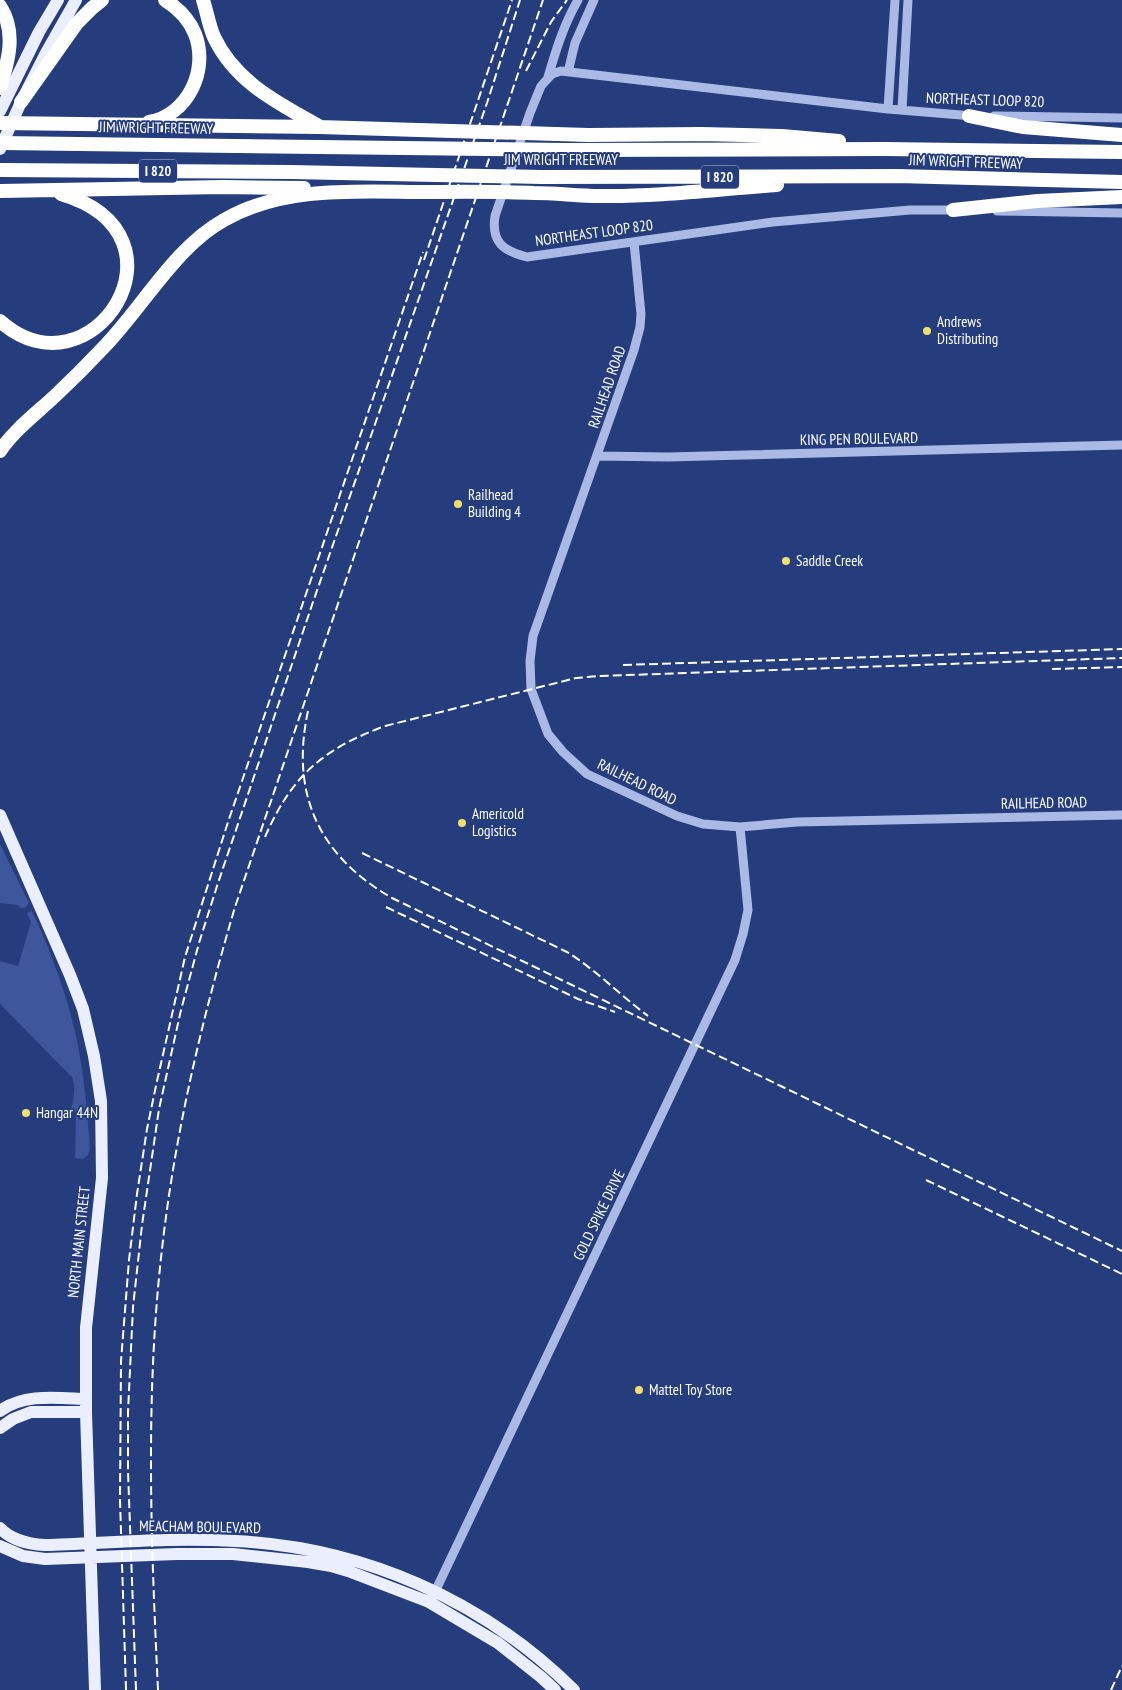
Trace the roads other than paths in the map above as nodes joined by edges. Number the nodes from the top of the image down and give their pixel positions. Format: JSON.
{"nodes":[{"id":1,"x":58,"y":0,"type":"edge"},
{"id":2,"x":76,"y":0,"type":"edge"},
{"id":3,"x":102,"y":0,"type":"edge"},
{"id":4,"x":164,"y":0,"type":"edge"},
{"id":5,"x":203,"y":0,"type":"edge"},
{"id":6,"x":578,"y":0,"type":"edge"},
{"id":7,"x":594,"y":0,"type":"edge"},
{"id":8,"x":895,"y":0,"type":"edge"},
{"id":9,"x":908,"y":0,"type":"edge"},
{"id":10,"x":0,"y":6,"type":"edge"},
{"id":11,"x":568,"y":72,"type":"junction"},
{"id":12,"x":548,"y":77,"type":"junction"},
{"id":13,"x":0,"y":88,"type":"edge"},
{"id":14,"x":21,"y":102,"type":"junction"},
{"id":15,"x":888,"y":109,"type":"junction"},
{"id":16,"x":902,"y":110,"type":"junction"},
{"id":17,"x":0,"y":111,"type":"edge"},
{"id":18,"x":969,"y":116,"type":"junction"},
{"id":19,"x":1122,"y":118,"type":"edge"},
{"id":20,"x":0,"y":123,"type":"edge"},
{"id":21,"x":122,"y":125,"type":"junction"},
{"id":22,"x":322,"y":127,"type":"junction"},
{"id":23,"x":1122,"y":135,"type":"edge"},
{"id":24,"x":0,"y":143,"type":"edge"},
{"id":25,"x":0,"y":149,"type":"edge"},
{"id":26,"x":884,"y":149,"type":"junction"},
{"id":27,"x":1122,"y":152,"type":"edge"},
{"id":28,"x":0,"y":170,"type":"edge"},
{"id":29,"x":898,"y":176,"type":"junction"},
{"id":30,"x":1122,"y":182,"type":"edge"},
{"id":31,"x":0,"y":191,"type":"edge"},
{"id":32,"x":20,"y":191,"type":"junction"},
{"id":33,"x":271,"y":194,"type":"junction"},
{"id":34,"x":1122,"y":197,"type":"edge"},
{"id":35,"x":953,"y":210,"type":"junction"},
{"id":36,"x":1122,"y":213,"type":"edge"},
{"id":37,"x":634,"y":242,"type":"junction"},
{"id":38,"x":0,"y":321,"type":"edge"},
{"id":39,"x":1122,"y":445,"type":"edge"},
{"id":40,"x":0,"y":451,"type":"edge"},
{"id":41,"x":597,"y":456,"type":"junction"},
{"id":42,"x":0,"y":815,"type":"edge"},
{"id":43,"x":1122,"y":815,"type":"edge"},
{"id":44,"x":740,"y":827,"type":"junction"},
{"id":45,"x":86,"y":1399,"type":"junction"},
{"id":46,"x":0,"y":1411,"type":"edge"},
{"id":47,"x":86,"y":1412,"type":"junction"},
{"id":48,"x":0,"y":1428,"type":"edge"},
{"id":49,"x":0,"y":1528,"type":"edge"},
{"id":50,"x":0,"y":1546,"type":"edge"},
{"id":51,"x":435,"y":1590,"type":"junction"},
{"id":52,"x":429,"y":1602,"type":"junction"},
{"id":53,"x":95,"y":1690,"type":"edge"},
{"id":54,"x":555,"y":1690,"type":"edge"},
{"id":55,"x":574,"y":1690,"type":"edge"}],
"edges":[{"from":1,"to":17,"type":"main road"},
{"from":2,"to":14,"type":"main road"},
{"from":3,"to":14,"type":"highway"},
{"from":4,"to":21,"type":"highway"},
{"from":5,"to":22,"type":"highway"},
{"from":6,"to":12,"type":"street"},
{"from":7,"to":11,"type":"street"},
{"from":8,"to":15,"type":"street"},
{"from":9,"to":16,"type":"street"},
{"from":10,"to":13,"type":"highway"},
{"from":11,"to":12,"type":"street","name":"NORTHEAST LOOP 820"},
{"from":11,"to":15,"type":"street","name":"NORTHEAST LOOP 820"},
{"from":12,"to":37,"type":"street","name":"NORTHEAST LOOP 820"},
{"from":14,"to":25,"type":"main road"},
{"from":15,"to":16,"type":"street","name":"NORTHEAST LOOP 820"},
{"from":16,"to":18,"type":"street","name":"NORTHEAST LOOP 820"},
{"from":18,"to":19,"type":"street","name":"NORTHEAST LOOP 820"},
{"from":18,"to":23,"type":"highway"},
{"from":20,"to":21,"type":"highway"},
{"from":21,"to":22,"type":"highway"},
{"from":22,"to":26,"type":"highway"},
{"from":24,"to":26,"type":"highway","name":"JIM WRIGHT FREEWAY","number":"I 820"},
{"from":26,"to":27,"type":"highway","name":"JIM WRIGHT FREEWAY","number":"I 820"},
{"from":28,"to":29,"type":"highway","name":"JIM WRIGHT FREEWAY","number":"I 820"},
{"from":29,"to":30,"type":"highway","name":"JIM WRIGHT FREEWAY","number":"I 820"},
{"from":29,"to":33,"type":"highway"},
{"from":31,"to":32,"type":"highway"},
{"from":32,"to":33,"type":"highway"},
{"from":32,"to":38,"type":"highway"},
{"from":33,"to":40,"type":"highway"},
{"from":34,"to":35,"type":"highway"},
{"from":35,"to":36,"type":"street","name":"NORTHEAST LOOP 820"},
{"from":35,"to":37,"type":"street","name":"NORTHEAST LOOP 820"},
{"from":37,"to":41,"type":"street","name":"RAILHEAD ROAD"},
{"from":39,"to":41,"type":"street","name":"KING PEN BOULEVARD"},
{"from":41,"to":44,"type":"street","name":"RAILHEAD ROAD"},
{"from":42,"to":45,"type":"main road","name":"NORTH MAIN STREET"},
{"from":43,"to":44,"type":"street","name":"RAILHEAD ROAD"},
{"from":44,"to":51,"type":"street","name":"GOLD SPIKE DRIVE"},
{"from":45,"to":46,"type":"main road"},
{"from":45,"to":47,"type":"main road","name":"NORTH MAIN STREET"},
{"from":47,"to":48,"type":"main road"},
{"from":47,"to":53,"type":"main road","name":"NORTH MAIN STREET"},
{"from":49,"to":51,"type":"main road","name":"MEACHAM BOULEVARD"},
{"from":50,"to":52,"type":"main road","name":"MEACHAM BOULEVARD"},
{"from":51,"to":52,"type":"street","name":"GOLD SPIKE DRIVE"},
{"from":51,"to":55,"type":"main road","name":"MEACHAM BOULEVARD"},
{"from":52,"to":54,"type":"main road","name":"MEACHAM BOULEVARD"}]}
